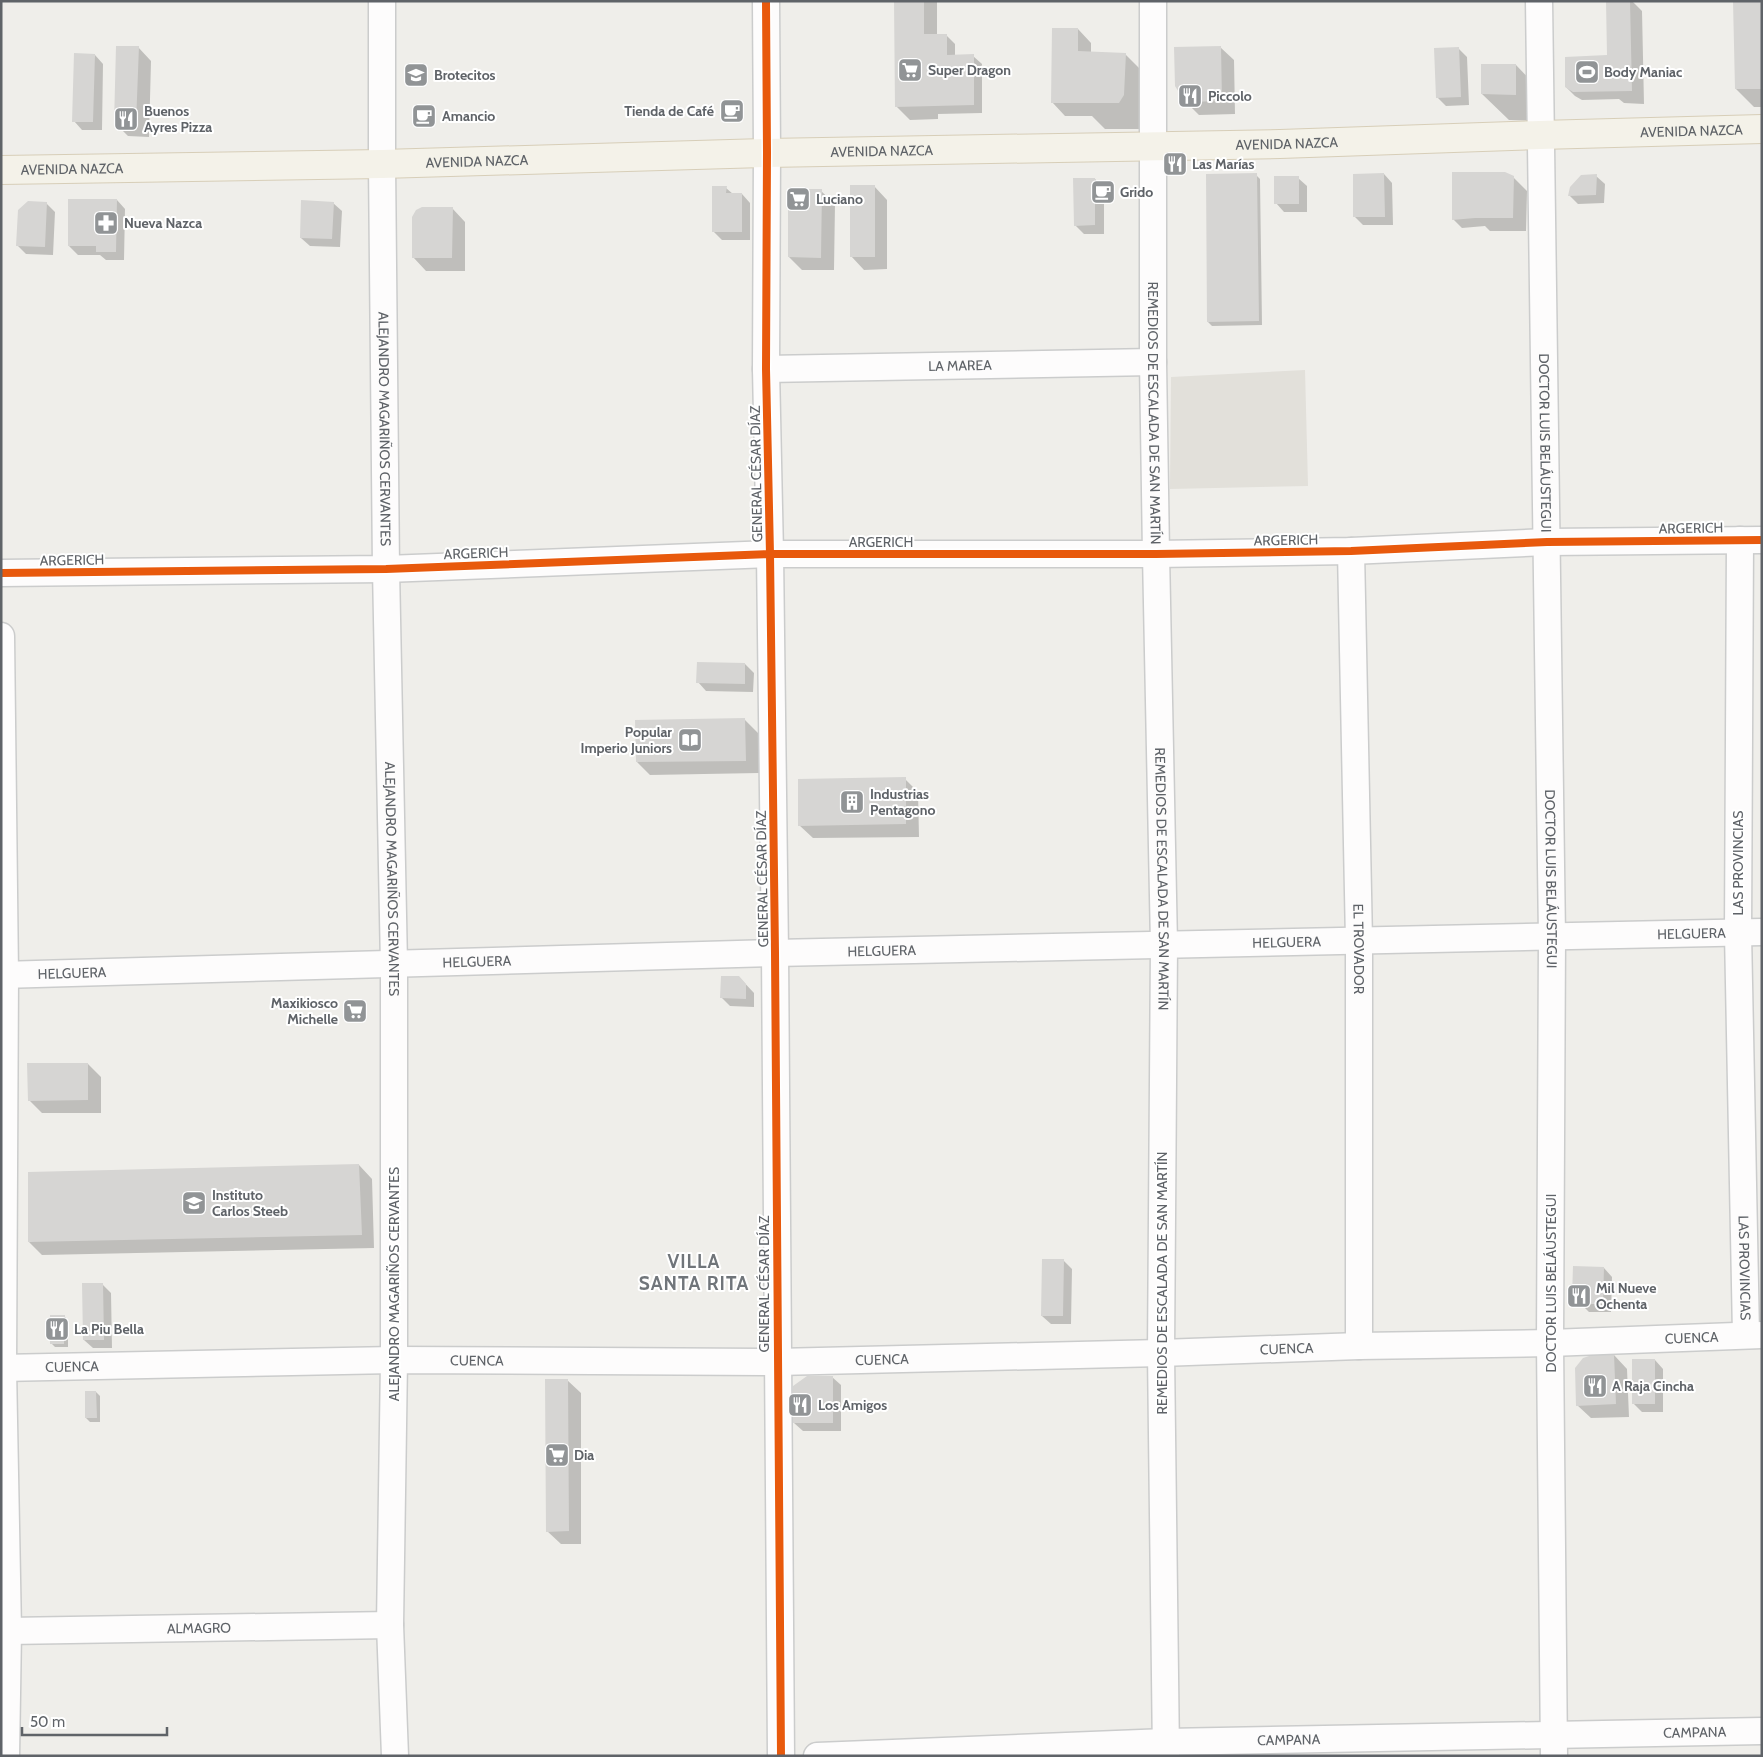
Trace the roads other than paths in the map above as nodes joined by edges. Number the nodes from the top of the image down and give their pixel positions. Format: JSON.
{"nodes":[{"id":1,"x":382,"y":1,"type":"edge"},
{"id":2,"x":766,"y":1,"type":"edge"},
{"id":3,"x":1153,"y":1,"type":"edge"},
{"id":4,"x":1539,"y":1,"type":"edge"},
{"id":5,"x":1762,"y":129,"type":"edge"},
{"id":6,"x":1540,"y":135,"type":"junction"},
{"id":7,"x":1153,"y":146,"type":"junction"},
{"id":8,"x":767,"y":153,"type":"junction"},
{"id":9,"x":382,"y":164,"type":"junction"},
{"id":10,"x":1,"y":170,"type":"edge"},
{"id":11,"x":1153,"y":362,"type":"junction"},
{"id":12,"x":766,"y":369,"type":"junction"},
{"id":13,"x":1751,"y":540,"type":"edge"},
{"id":14,"x":1547,"y":542,"type":"junction"},
{"id":15,"x":1351,"y":551,"type":"junction"},
{"id":16,"x":770,"y":554,"type":"junction"},
{"id":17,"x":1156,"y":554,"type":"junction"},
{"id":18,"x":386,"y":569,"type":"junction"},
{"id":19,"x":1,"y":573,"type":"edge"},
{"id":20,"x":1,"y":636,"type":"edge"},
{"id":21,"x":1750,"y":932,"type":"edge"},
{"id":22,"x":1552,"y":937,"type":"junction"},
{"id":23,"x":1359,"y":941,"type":"junction"},
{"id":24,"x":1164,"y":945,"type":"junction"},
{"id":25,"x":775,"y":953,"type":"junction"},
{"id":26,"x":394,"y":965,"type":"junction"},
{"id":27,"x":3,"y":975,"type":"edge"},
{"id":28,"x":1754,"y":1335,"type":"edge"},
{"id":29,"x":1550,"y":1343,"type":"junction"},
{"id":30,"x":1359,"y":1346,"type":"junction"},
{"id":31,"x":1161,"y":1353,"type":"junction"},
{"id":32,"x":394,"y":1360,"type":"junction"},
{"id":33,"x":777,"y":1362,"type":"junction"},
{"id":34,"x":2,"y":1368,"type":"edge"},
{"id":35,"x":390,"y":1625,"type":"junction"},
{"id":36,"x":8,"y":1631,"type":"junction"},
{"id":37,"x":1762,"y":1731,"type":"edge"},
{"id":38,"x":1554,"y":1746,"type":"edge"},
{"id":39,"x":1166,"y":1749,"type":"edge"},
{"id":40,"x":984,"y":1752,"type":"edge"},
{"id":41,"x":6,"y":1756,"type":"edge"},
{"id":42,"x":395,"y":1756,"type":"edge"},
{"id":43,"x":781,"y":1756,"type":"edge"},
{"id":44,"x":817,"y":1756,"type":"edge"}],
"edges":[{"from":1,"to":9,"type":"street","name":"ALEJANDRO MAGARIÑOS CERVANTES"},
{"from":2,"to":8,"type":"street","name":"GENERAL CÉSAR DÍAZ"},
{"from":3,"to":7,"type":"street","name":"REMEDIOS DE ESCALADA DE SAN MARTÍN"},
{"from":4,"to":6,"type":"street","name":"DOCTOR LUIS BELÁUSTEGUI"},
{"from":5,"to":6,"type":"main road","name":"AVENIDA NAZCA"},
{"from":6,"to":7,"type":"main road","name":"AVENIDA NAZCA"},
{"from":6,"to":14,"type":"street","name":"DOCTOR LUIS BELÁUSTEGUI"},
{"from":7,"to":8,"type":"main road","name":"AVENIDA NAZCA"},
{"from":7,"to":11,"type":"street","name":"REMEDIOS DE ESCALADA DE SAN MARTÍN"},
{"from":8,"to":9,"type":"main road","name":"AVENIDA NAZCA"},
{"from":8,"to":12,"type":"street","name":"GENERAL CÉSAR DÍAZ"},
{"from":9,"to":10,"type":"main road","name":"AVENIDA NAZCA"},
{"from":9,"to":18,"type":"street","name":"ALEJANDRO MAGARIÑOS CERVANTES"},
{"from":11,"to":12,"type":"street","name":"LA MAREA"},
{"from":11,"to":17,"type":"street","name":"REMEDIOS DE ESCALADA DE SAN MARTÍN"},
{"from":12,"to":16,"type":"street","name":"GENERAL CÉSAR DÍAZ"},
{"from":13,"to":14,"type":"street","name":"ARGERICH"},
{"from":13,"to":21,"type":"street","name":"LAS PROVINCIAS"},
{"from":14,"to":15,"type":"street","name":"ARGERICH"},
{"from":14,"to":22,"type":"street","name":"DOCTOR LUIS BELÁUSTEGUI"},
{"from":15,"to":17,"type":"street","name":"ARGERICH"},
{"from":15,"to":23,"type":"street","name":"EL TROVADOR"},
{"from":16,"to":17,"type":"street","name":"ARGERICH"},
{"from":16,"to":18,"type":"street","name":"ARGERICH"},
{"from":16,"to":25,"type":"street","name":"GENERAL CÉSAR DÍAZ"},
{"from":17,"to":24,"type":"street","name":"REMEDIOS DE ESCALADA DE SAN MARTÍN"},
{"from":18,"to":19,"type":"street","name":"ARGERICH"},
{"from":18,"to":26,"type":"street","name":"ALEJANDRO MAGARIÑOS CERVANTES"},
{"from":20,"to":27,"type":"street"},
{"from":21,"to":22,"type":"street","name":"HELGUERA"},
{"from":21,"to":28,"type":"street","name":"LAS PROVINCIAS"},
{"from":22,"to":23,"type":"street","name":"HELGUERA"},
{"from":22,"to":29,"type":"street","name":"DOCTOR LUIS BELÁUSTEGUI"},
{"from":23,"to":24,"type":"street","name":"HELGUERA"},
{"from":23,"to":30,"type":"street","name":"EL TROVADOR"},
{"from":24,"to":25,"type":"street","name":"HELGUERA"},
{"from":24,"to":31,"type":"street","name":"REMEDIOS DE ESCALADA DE SAN MARTÍN"},
{"from":25,"to":26,"type":"street","name":"HELGUERA"},
{"from":25,"to":33,"type":"street","name":"GENERAL CÉSAR DÍAZ"},
{"from":26,"to":27,"type":"street","name":"HELGUERA"},
{"from":26,"to":32,"type":"street","name":"ALEJANDRO MAGARIÑOS CERVANTES"},
{"from":27,"to":34,"type":"street"},
{"from":28,"to":29,"type":"street","name":"CUENCA"},
{"from":29,"to":30,"type":"street","name":"CUENCA"},
{"from":29,"to":38,"type":"street","name":"DOCTOR LUIS BELÁUSTEGUI"},
{"from":30,"to":31,"type":"street","name":"CUENCA"},
{"from":31,"to":33,"type":"street","name":"CUENCA"},
{"from":31,"to":39,"type":"street","name":"REMEDIOS DE ESCALADA DE SAN MARTÍN"},
{"from":32,"to":33,"type":"street","name":"CUENCA"},
{"from":32,"to":34,"type":"street","name":"CUENCA"},
{"from":32,"to":35,"type":"street","name":"ALEJANDRO MAGARIÑOS CERVANTES"},
{"from":33,"to":43,"type":"street","name":"GENERAL CÉSAR DÍAZ"},
{"from":34,"to":36,"type":"street"},
{"from":35,"to":36,"type":"street","name":"ALMAGRO"},
{"from":35,"to":42,"type":"street","name":"ALEJANDRO MAGARIÑOS CERVANTES"},
{"from":36,"to":41,"type":"street"},
{"from":37,"to":38,"type":"street","name":"CAMPANA"},
{"from":38,"to":39,"type":"street","name":"CAMPANA"},
{"from":39,"to":40,"type":"street","name":"CAMPANA"},
{"from":40,"to":44,"type":"street","name":"CAMPANA"}]}
